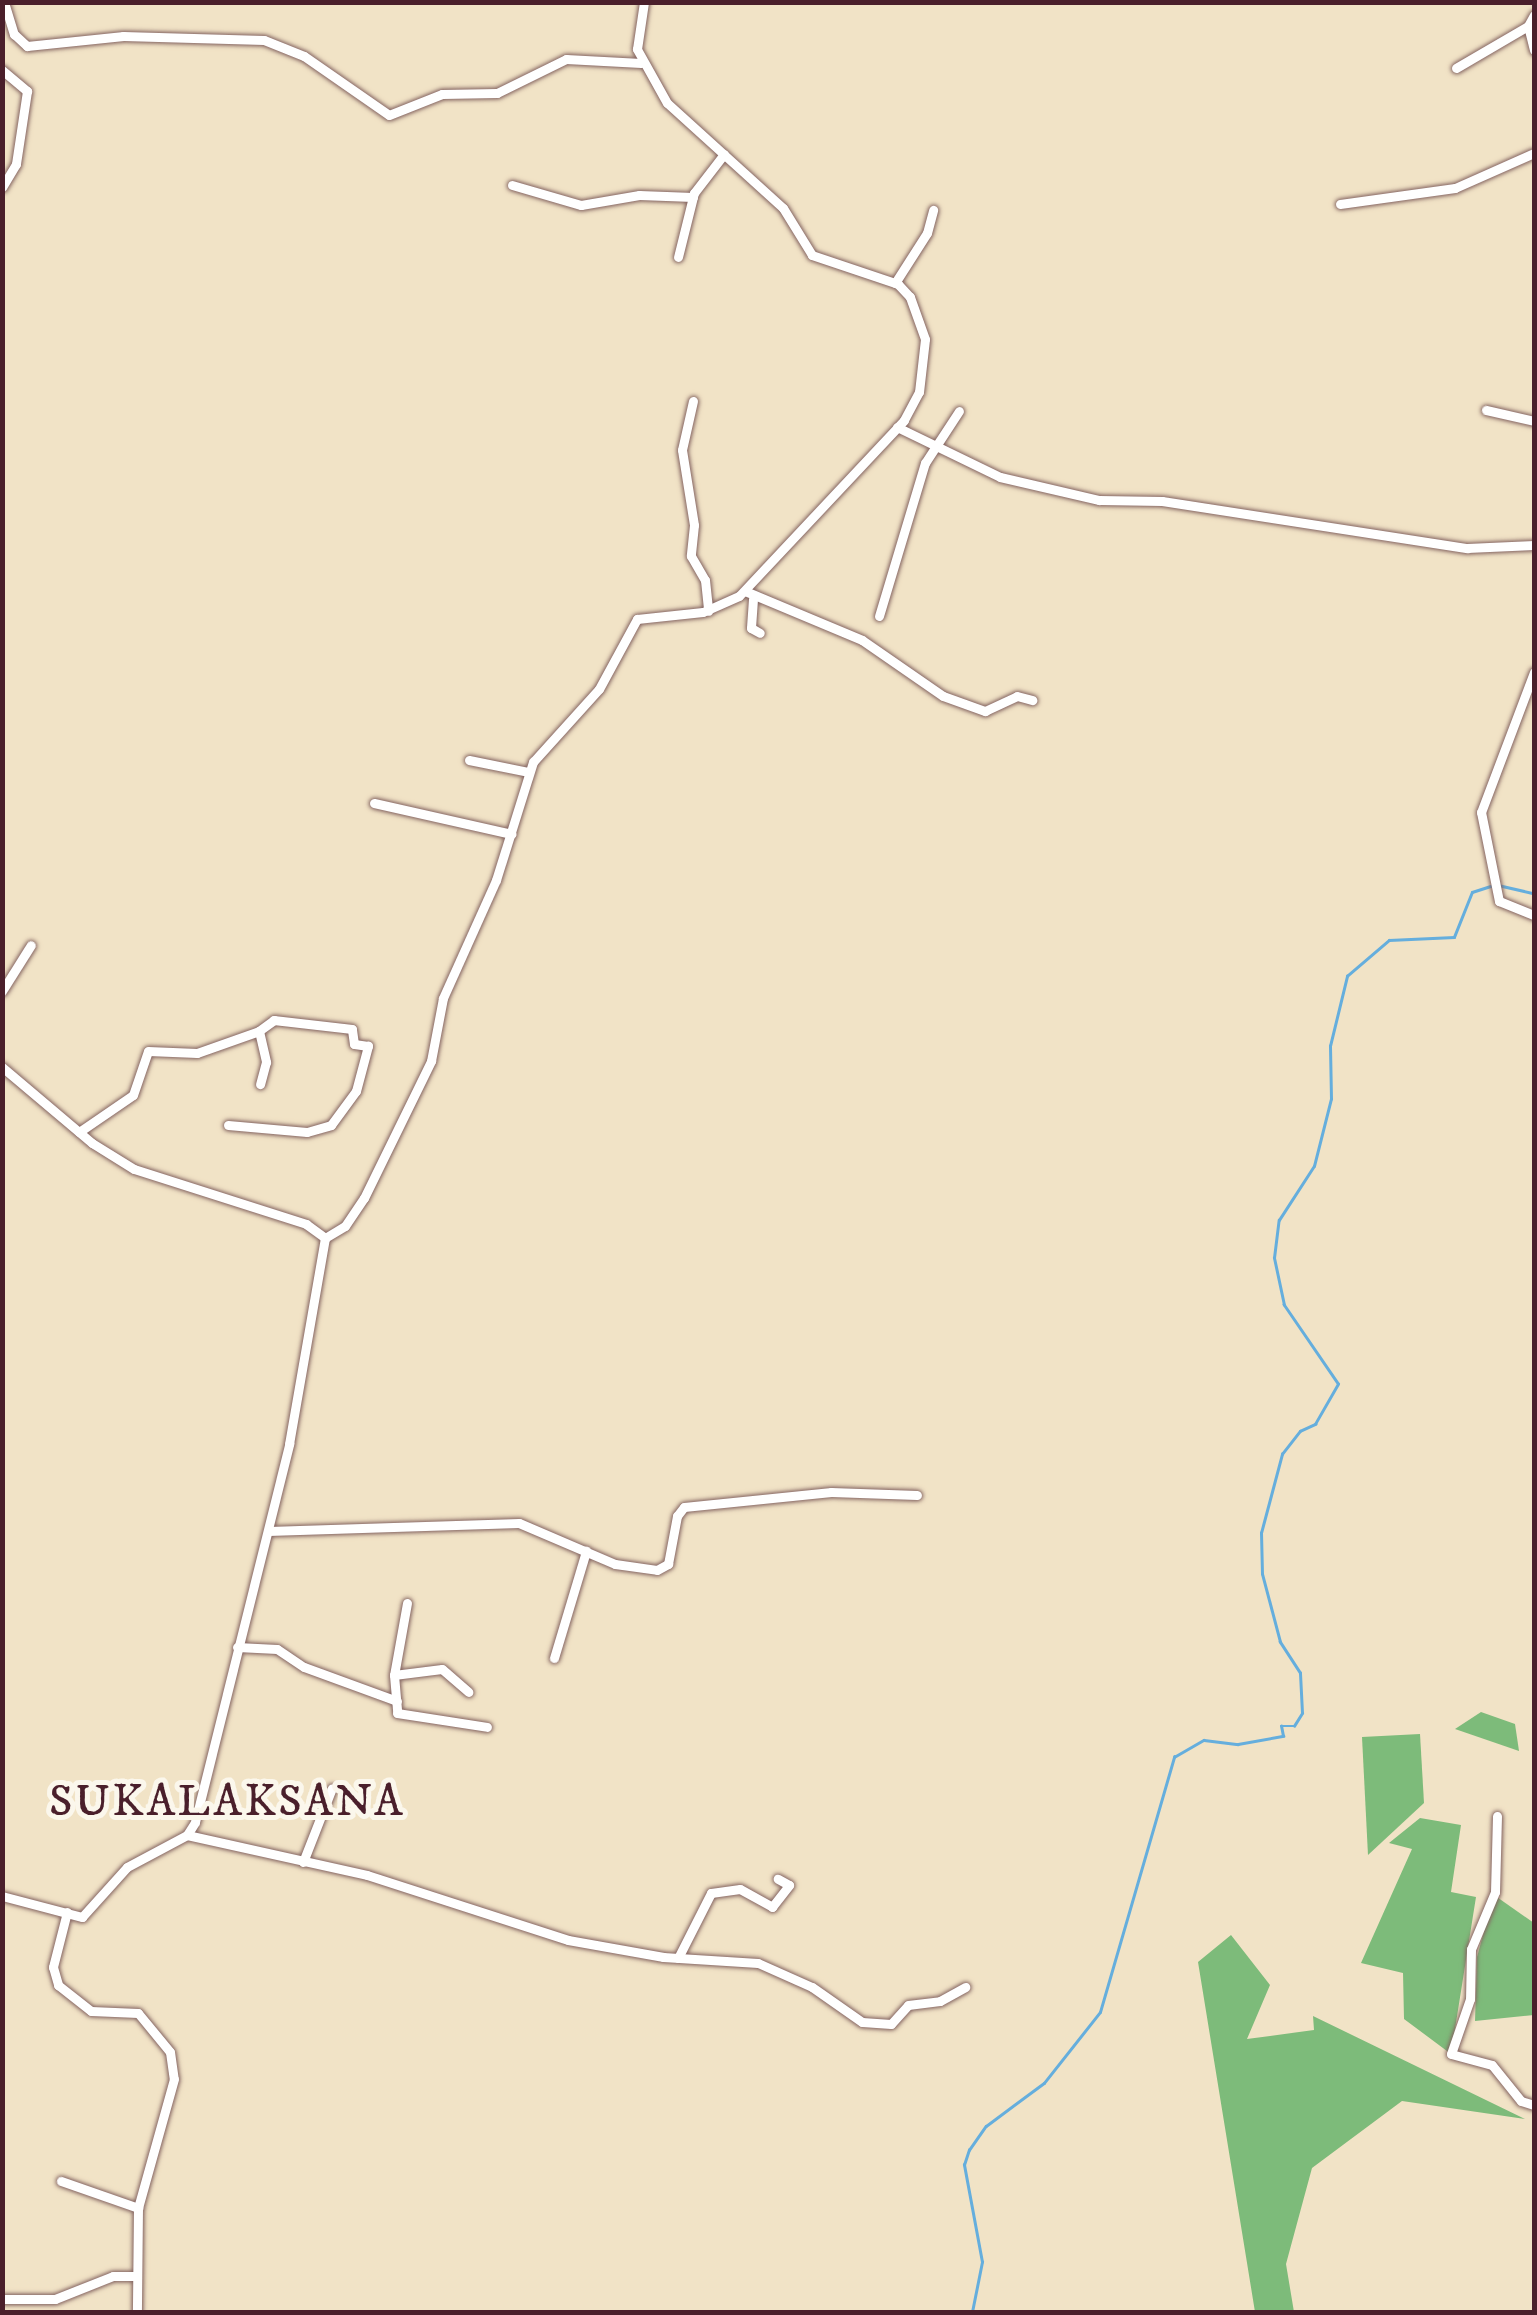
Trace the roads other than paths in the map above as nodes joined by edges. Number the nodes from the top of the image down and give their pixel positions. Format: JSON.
{"nodes":[{"id":1,"x":4,"y":2,"type":"edge"},
{"id":2,"x":644,"y":2,"type":"edge"},
{"id":3,"x":1534,"y":15,"type":"edge"},
{"id":4,"x":1528,"y":26,"type":"junction"},
{"id":5,"x":8,"y":35,"type":"edge"},
{"id":6,"x":1534,"y":50,"type":"edge"},
{"id":7,"x":641,"y":63,"type":"junction"},
{"id":8,"x":1456,"y":68,"type":"dead end"},
{"id":9,"x":2,"y":70,"type":"edge"},
{"id":10,"x":1534,"y":153,"type":"edge"},
{"id":11,"x":724,"y":154,"type":"junction"},
{"id":12,"x":512,"y":185,"type":"dead end"},
{"id":13,"x":2,"y":187,"type":"edge"},
{"id":14,"x":692,"y":199,"type":"junction"},
{"id":15,"x":1340,"y":204,"type":"dead end"},
{"id":16,"x":932,"y":210,"type":"dead end"},
{"id":17,"x":678,"y":257,"type":"dead end"},
{"id":18,"x":895,"y":284,"type":"junction"},
{"id":19,"x":693,"y":401,"type":"dead end"},
{"id":20,"x":959,"y":410,"type":"dead end"},
{"id":21,"x":1486,"y":410,"type":"dead end"},
{"id":22,"x":1534,"y":421,"type":"edge"},
{"id":23,"x":897,"y":427,"type":"junction"},
{"id":24,"x":933,"y":444,"type":"junction"},
{"id":25,"x":1534,"y":546,"type":"edge"},
{"id":26,"x":749,"y":595,"type":"junction"},
{"id":27,"x":708,"y":611,"type":"junction"},
{"id":28,"x":878,"y":616,"type":"dead end"},
{"id":29,"x":760,"y":633,"type":"dead end"},
{"id":30,"x":1534,"y":672,"type":"edge"},
{"id":31,"x":1032,"y":700,"type":"dead end"},
{"id":32,"x":469,"y":760,"type":"dead end"},
{"id":33,"x":528,"y":772,"type":"junction"},
{"id":34,"x":374,"y":802,"type":"dead end"},
{"id":35,"x":512,"y":834,"type":"junction"},
{"id":36,"x":1534,"y":915,"type":"edge"},
{"id":37,"x":31,"y":945,"type":"dead end"},
{"id":38,"x":2,"y":991,"type":"edge"},
{"id":39,"x":258,"y":1030,"type":"junction"},
{"id":40,"x":2,"y":1067,"type":"edge"},
{"id":41,"x":260,"y":1084,"type":"dead end"},
{"id":42,"x":228,"y":1125,"type":"dead end"},
{"id":43,"x":79,"y":1132,"type":"junction"},
{"id":44,"x":325,"y":1238,"type":"junction"},
{"id":45,"x":918,"y":1495,"type":"dead end"},
{"id":46,"x":268,"y":1532,"type":"junction"},
{"id":47,"x":586,"y":1550,"type":"junction"},
{"id":48,"x":407,"y":1603,"type":"dead end"},
{"id":49,"x":237,"y":1648,"type":"junction"},
{"id":50,"x":554,"y":1658,"type":"dead end"},
{"id":51,"x":394,"y":1675,"type":"junction"},
{"id":52,"x":468,"y":1692,"type":"dead end"},
{"id":53,"x":397,"y":1701,"type":"junction"},
{"id":54,"x":487,"y":1728,"type":"dead end"},
{"id":55,"x":332,"y":1788,"type":"dead end"},
{"id":56,"x":1496,"y":1816,"type":"dead end"},
{"id":57,"x":188,"y":1834,"type":"junction"},
{"id":58,"x":303,"y":1862,"type":"junction"},
{"id":59,"x":778,"y":1879,"type":"dead end"},
{"id":60,"x":2,"y":1896,"type":"edge"},
{"id":61,"x":67,"y":1912,"type":"junction"},
{"id":62,"x":678,"y":1958,"type":"junction"},
{"id":63,"x":965,"y":1987,"type":"dead end"},
{"id":64,"x":1534,"y":2105,"type":"edge"},
{"id":65,"x":61,"y":2180,"type":"dead end"},
{"id":66,"x":138,"y":2208,"type":"junction"},
{"id":67,"x":135,"y":2276,"type":"junction"},
{"id":68,"x":2,"y":2298,"type":"edge"},
{"id":69,"x":138,"y":2312,"type":"edge"}],
"edges":[{"from":1,"to":5,"type":"street"},
{"from":2,"to":7,"type":"street"},
{"from":3,"to":4,"type":"street"},
{"from":4,"to":6,"type":"street"},
{"from":4,"to":8,"type":"street"},
{"from":5,"to":7,"type":"street"},
{"from":7,"to":11,"type":"street"},
{"from":9,"to":13,"type":"street"},
{"from":10,"to":15,"type":"street"},
{"from":11,"to":14,"type":"street"},
{"from":11,"to":18,"type":"street"},
{"from":12,"to":14,"type":"street"},
{"from":14,"to":17,"type":"street"},
{"from":16,"to":18,"type":"street"},
{"from":18,"to":23,"type":"street"},
{"from":19,"to":27,"type":"street"},
{"from":20,"to":24,"type":"street"},
{"from":21,"to":22,"type":"street"},
{"from":23,"to":24,"type":"street"},
{"from":23,"to":26,"type":"street"},
{"from":24,"to":25,"type":"street"},
{"from":24,"to":28,"type":"street"},
{"from":26,"to":27,"type":"street"},
{"from":26,"to":29,"type":"street"},
{"from":26,"to":31,"type":"street"},
{"from":27,"to":33,"type":"street"},
{"from":30,"to":36,"type":"street"},
{"from":32,"to":33,"type":"street"},
{"from":33,"to":35,"type":"street"},
{"from":34,"to":35,"type":"street"},
{"from":35,"to":44,"type":"street"},
{"from":37,"to":38,"type":"street"},
{"from":39,"to":41,"type":"street"},
{"from":39,"to":42,"type":"street"},
{"from":39,"to":43,"type":"street"},
{"from":40,"to":43,"type":"street"},
{"from":43,"to":44,"type":"street"},
{"from":44,"to":46,"type":"street"},
{"from":45,"to":47,"type":"street"},
{"from":46,"to":47,"type":"street"},
{"from":46,"to":49,"type":"street"},
{"from":47,"to":50,"type":"street"},
{"from":48,"to":51,"type":"street"},
{"from":49,"to":53,"type":"street"},
{"from":49,"to":57,"type":"street"},
{"from":51,"to":52,"type":"street"},
{"from":51,"to":53,"type":"street"},
{"from":53,"to":54,"type":"street"},
{"from":55,"to":58,"type":"street"},
{"from":56,"to":64,"type":"street"},
{"from":57,"to":58,"type":"street"},
{"from":57,"to":61,"type":"street"},
{"from":58,"to":62,"type":"street"},
{"from":59,"to":62,"type":"street"},
{"from":60,"to":61,"type":"street"},
{"from":61,"to":66,"type":"street"},
{"from":62,"to":63,"type":"street"},
{"from":65,"to":66,"type":"street"},
{"from":66,"to":67,"type":"street"},
{"from":67,"to":68,"type":"street"},
{"from":67,"to":69,"type":"street"}]}
